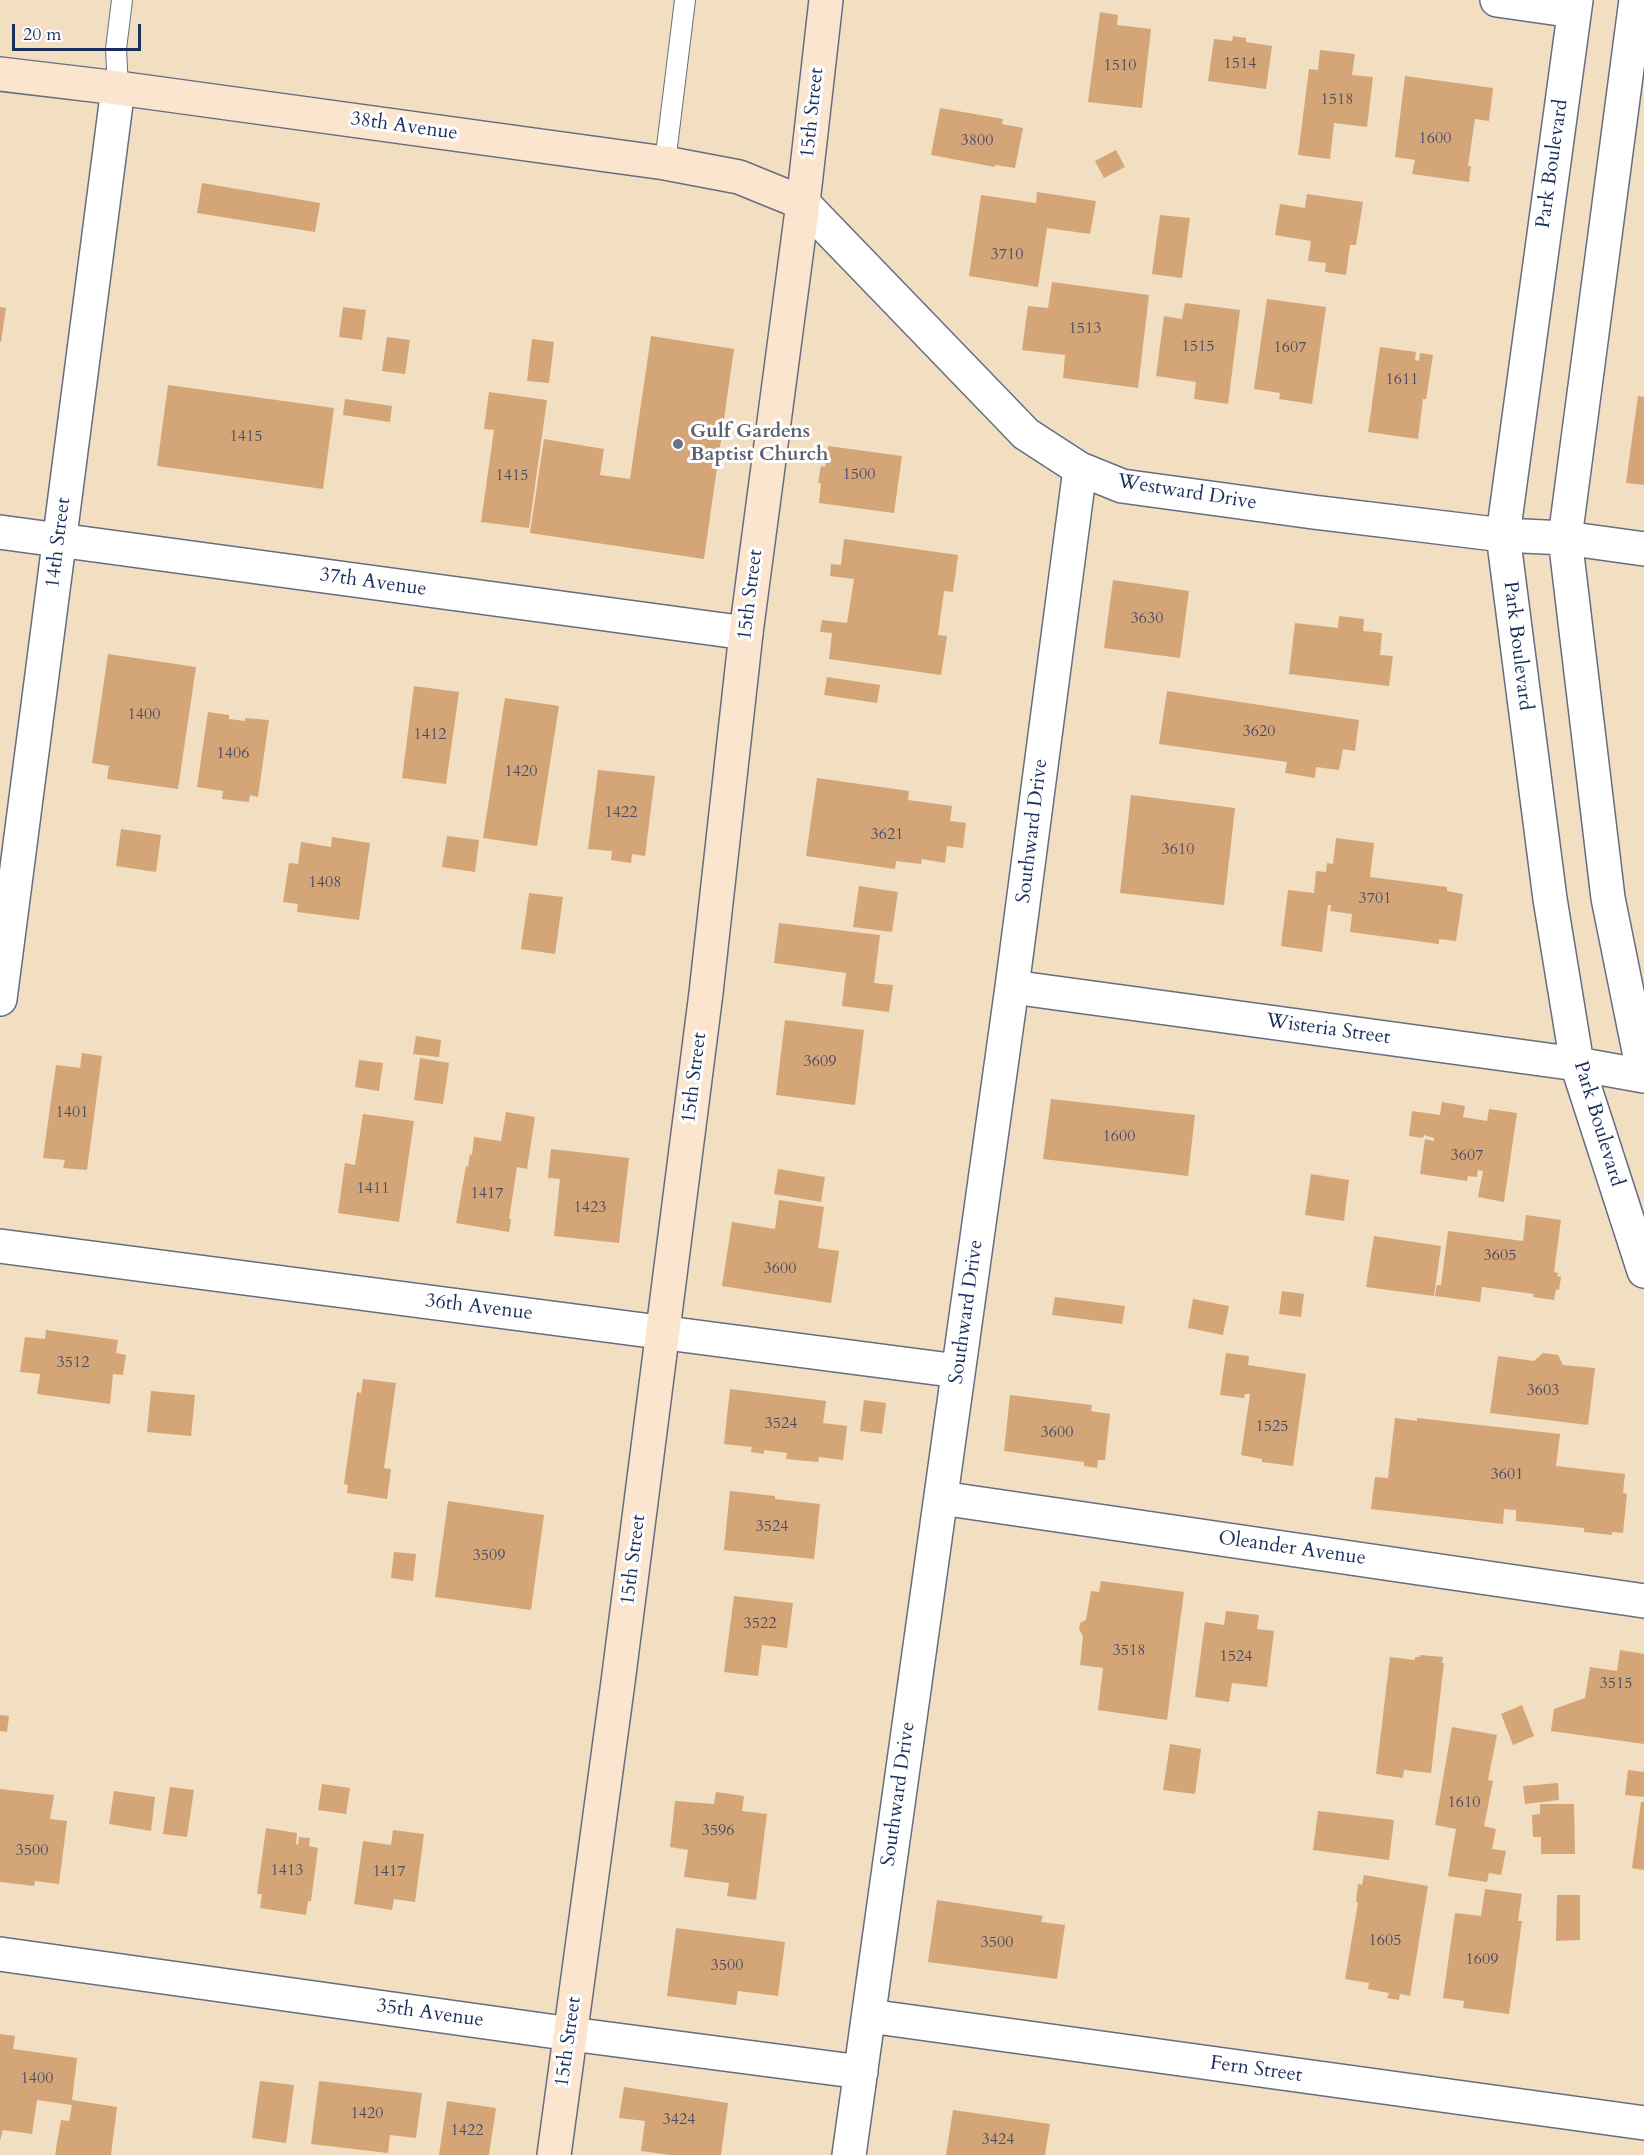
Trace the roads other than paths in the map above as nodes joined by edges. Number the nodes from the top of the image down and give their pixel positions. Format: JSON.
{"nodes":[{"id":1,"x":122,"y":0,"type":"edge"},
{"id":2,"x":685,"y":0,"type":"edge"},
{"id":3,"x":826,"y":0,"type":"edge"},
{"id":4,"x":1497,"y":0,"type":"edge"},
{"id":5,"x":1575,"y":5,"type":"edge"},
{"id":6,"x":1636,"y":7,"type":"edge"},
{"id":7,"x":0,"y":74,"type":"edge"},
{"id":8,"x":118,"y":88,"type":"junction"},
{"id":9,"x":665,"y":163,"type":"junction"},
{"id":10,"x":803,"y":202,"type":"junction"},
{"id":11,"x":1080,"y":469,"type":"junction"},
{"id":12,"x":0,"y":532,"type":"edge"},
{"id":13,"x":1503,"y":535,"type":"junction"},
{"id":14,"x":1565,"y":538,"type":"junction"},
{"id":15,"x":60,"y":540,"type":"junction"},
{"id":16,"x":1644,"y":549,"type":"edge"},
{"id":17,"x":746,"y":633,"type":"junction"},
{"id":18,"x":1012,"y":987,"type":"junction"},
{"id":19,"x":0,"y":999,"type":"edge"},
{"id":20,"x":1578,"y":1064,"type":"junction"},
{"id":21,"x":1644,"y":1076,"type":"edge"},
{"id":22,"x":0,"y":1246,"type":"edge"},
{"id":23,"x":1644,"y":1271,"type":"edge"},
{"id":24,"x":663,"y":1332,"type":"junction"},
{"id":25,"x":958,"y":1371,"type":"junction"},
{"id":26,"x":940,"y":1498,"type":"junction"},
{"id":27,"x":1644,"y":1600,"type":"edge"},
{"id":28,"x":0,"y":1954,"type":"edge"},
{"id":29,"x":868,"y":2016,"type":"junction"},
{"id":30,"x":571,"y":2034,"type":"junction"},
{"id":31,"x":861,"y":2072,"type":"junction"},
{"id":32,"x":1644,"y":2123,"type":"edge"},
{"id":33,"x":554,"y":2155,"type":"edge"},
{"id":34,"x":849,"y":2155,"type":"edge"}],
"edges":[{"from":1,"to":8,"type":"lane"},
{"from":2,"to":9,"type":"lane"},
{"from":3,"to":10,"type":"main road","name":"15th Street"},
{"from":4,"to":5,"type":"street"},
{"from":5,"to":13,"type":"street","name":"Park Boulevard"},
{"from":6,"to":14,"type":"street"},
{"from":7,"to":8,"type":"main road","name":"38th Avenue"},
{"from":8,"to":9,"type":"main road","name":"38th Avenue"},
{"from":8,"to":15,"type":"street","name":"14th Street"},
{"from":9,"to":10,"type":"main road","name":"38th Avenue"},
{"from":10,"to":11,"type":"street","name":"Westward Drive"},
{"from":10,"to":17,"type":"main road","name":"15th Street"},
{"from":11,"to":13,"type":"street","name":"Westward Drive"},
{"from":11,"to":18,"type":"street","name":"Southward Drive"},
{"from":12,"to":15,"type":"street","name":"37th Avenue"},
{"from":13,"to":14,"type":"street","name":"Westward Drive"},
{"from":13,"to":20,"type":"street","name":"Park Boulevard"},
{"from":14,"to":16,"type":"street","name":"Westward Drive"},
{"from":14,"to":21,"type":"street"},
{"from":15,"to":17,"type":"street","name":"37th Avenue"},
{"from":15,"to":19,"type":"street","name":"14th Street"},
{"from":17,"to":24,"type":"main road","name":"15th Street"},
{"from":18,"to":20,"type":"street","name":"Wisteria Street"},
{"from":18,"to":25,"type":"street","name":"Southward Drive"},
{"from":20,"to":21,"type":"street","name":"Wisteria Street"},
{"from":20,"to":23,"type":"street","name":"Park Boulevard"},
{"from":22,"to":24,"type":"street","name":"36th Avenue"},
{"from":24,"to":25,"type":"street","name":"36th Avenue"},
{"from":24,"to":30,"type":"main road","name":"15th Street"},
{"from":25,"to":26,"type":"street","name":"Southward Drive"},
{"from":26,"to":27,"type":"street","name":"Oleander Avenue"},
{"from":26,"to":29,"type":"street","name":"Southward Drive"},
{"from":28,"to":30,"type":"street","name":"35th Avenue"},
{"from":29,"to":31,"type":"street","name":"Southward Drive"},
{"from":29,"to":32,"type":"street","name":"Fern Street"},
{"from":30,"to":31,"type":"street","name":"35th Avenue"},
{"from":30,"to":33,"type":"main road","name":"15th Street"},
{"from":31,"to":34,"type":"street","name":"Southward Drive"}]}
